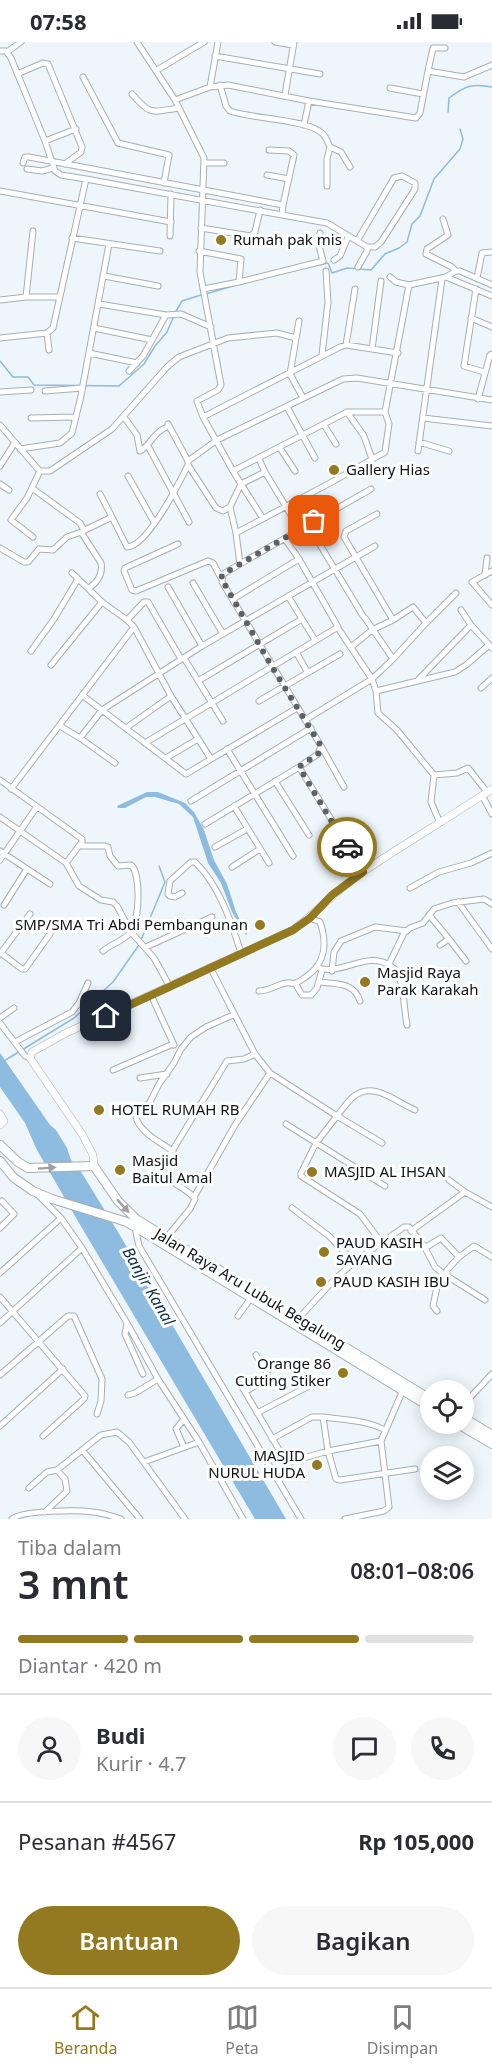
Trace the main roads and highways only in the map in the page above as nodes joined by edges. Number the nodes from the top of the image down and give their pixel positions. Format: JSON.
{"nodes":[{"id":1,"x":0,"y":1145,"type":"edge"},
{"id":2,"x":0,"y":1161,"type":"edge"},
{"id":3,"x":262,"y":1299,"type":"junction"},
{"id":4,"x":342,"y":1349,"type":"junction"},
{"id":5,"x":420,"y":1393,"type":"edge"},
{"id":6,"x":420,"y":1401,"type":"edge"},
{"id":7,"x":474,"y":1424,"type":"edge"},
{"id":8,"x":474,"y":1433,"type":"edge"},
{"id":9,"x":492,"y":1435,"type":"edge"},
{"id":10,"x":492,"y":1444,"type":"edge"}],
"edges":[{"from":1,"to":3,"type":"main road","name":"Jalan Raya Aru Lubuk Begalung","one_way":true},
{"from":2,"to":3,"type":"main road","name":"Jalan Raya Aru Lubuk Begalung"},
{"from":3,"to":4,"type":"main road","name":"Jalan Raya Aru Lubuk Begalung"},
{"from":3,"to":4,"type":"main road","name":"Jalan Raya Aru Lubuk Begalung"},
{"from":4,"to":5,"type":"main road","name":"Jalan Raya Aru Lubuk Begalung"},
{"from":4,"to":6,"type":"main road","name":"Jalan Raya Aru Lubuk Begalung"},
{"from":7,"to":9,"type":"main road"},
{"from":8,"to":10,"type":"main road"}]}
